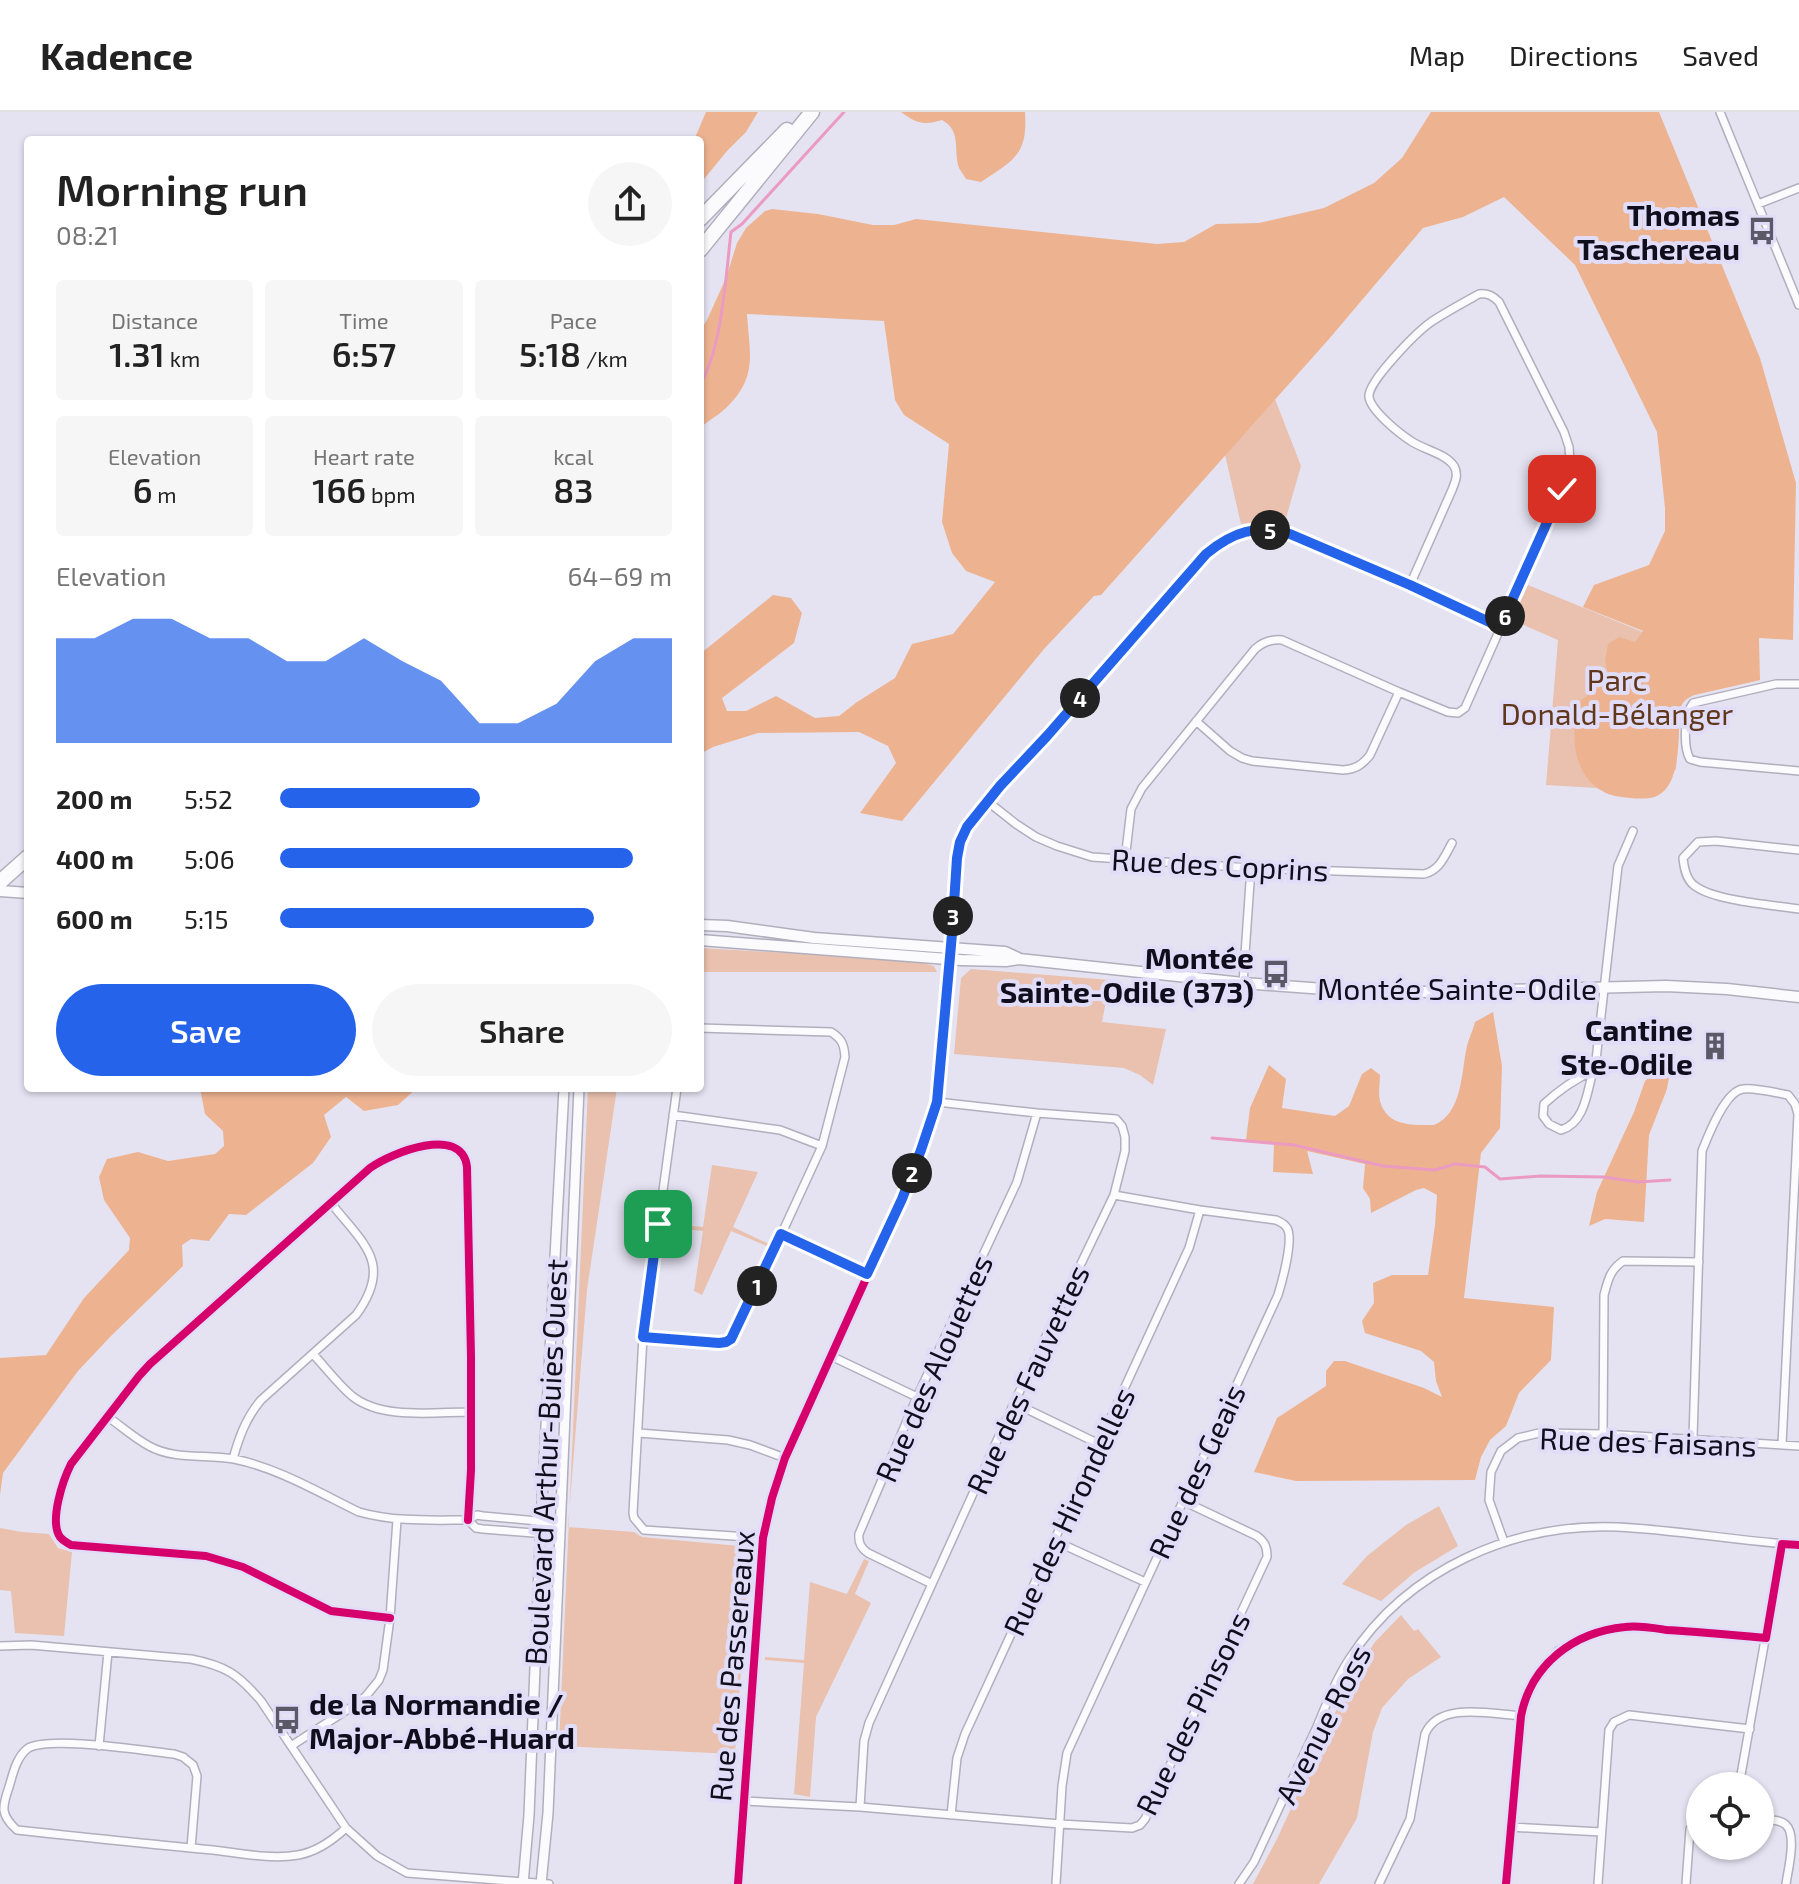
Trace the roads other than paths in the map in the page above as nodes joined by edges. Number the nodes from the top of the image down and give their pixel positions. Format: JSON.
{"nodes":[{"id":1,"x":804,"y":112,"type":"edge"},
{"id":2,"x":812,"y":112,"type":"edge"},
{"id":3,"x":1720,"y":112,"type":"edge"},
{"id":4,"x":1799,"y":188,"type":"edge"},
{"id":5,"x":1758,"y":204,"type":"junction"},
{"id":6,"x":704,"y":215,"type":"edge"},
{"id":7,"x":704,"y":245,"type":"edge"},
{"id":8,"x":1799,"y":305,"type":"edge"},
{"id":9,"x":1410,"y":585,"type":"junction"},
{"id":10,"x":1500,"y":627,"type":"junction"},
{"id":11,"x":1799,"y":684,"type":"edge"},
{"id":12,"x":1399,"y":692,"type":"junction"},
{"id":13,"x":1196,"y":721,"type":"junction"},
{"id":14,"x":1799,"y":771,"type":"edge"},
{"id":15,"x":987,"y":801,"type":"junction"},
{"id":16,"x":1633,"y":831,"type":"dead end"},
{"id":17,"x":1452,"y":843,"type":"dead end"},
{"id":18,"x":1799,"y":850,"type":"edge"},
{"id":19,"x":1125,"y":860,"type":"junction"},
{"id":20,"x":24,"y":861,"type":"edge"},
{"id":21,"x":1251,"y":868,"type":"junction"},
{"id":22,"x":3,"y":879,"type":"edge"},
{"id":23,"x":0,"y":891,"type":"edge"},
{"id":24,"x":24,"y":893,"type":"edge"},
{"id":25,"x":1799,"y":909,"type":"edge"},
{"id":26,"x":704,"y":925,"type":"edge"},
{"id":27,"x":704,"y":940,"type":"edge"},
{"id":28,"x":951,"y":953,"type":"junction"},
{"id":29,"x":1243,"y":983,"type":"junction"},
{"id":30,"x":1604,"y":986,"type":"junction"},
{"id":31,"x":1799,"y":997,"type":"edge"},
{"id":32,"x":704,"y":1028,"type":"edge"},
{"id":33,"x":1593,"y":1071,"type":"junction"},
{"id":34,"x":564,"y":1092,"type":"edge"},
{"id":35,"x":579,"y":1092,"type":"edge"},
{"id":36,"x":676,"y":1092,"type":"edge"},
{"id":37,"x":937,"y":1102,"type":"junction"},
{"id":38,"x":1037,"y":1113,"type":"junction"},
{"id":39,"x":673,"y":1115,"type":"junction"},
{"id":40,"x":822,"y":1146,"type":"junction"},
{"id":41,"x":1114,"y":1195,"type":"junction"},
{"id":42,"x":331,"y":1203,"type":"junction"},
{"id":43,"x":1200,"y":1210,"type":"junction"},
{"id":44,"x":781,"y":1234,"type":"junction"},
{"id":45,"x":1699,"y":1262,"type":"junction"},
{"id":46,"x":867,"y":1274,"type":"junction"},
{"id":47,"x":643,"y":1337,"type":"junction"},
{"id":48,"x":313,"y":1354,"type":"junction"},
{"id":49,"x":831,"y":1356,"type":"junction"},
{"id":50,"x":917,"y":1397,"type":"junction"},
{"id":51,"x":1014,"y":1403,"type":"junction"},
{"id":52,"x":470,"y":1412,"type":"junction"},
{"id":53,"x":108,"y":1417,"type":"junction"},
{"id":54,"x":639,"y":1433,"type":"junction"},
{"id":55,"x":1603,"y":1434,"type":"junction"},
{"id":56,"x":1693,"y":1438,"type":"junction"},
{"id":57,"x":1099,"y":1444,"type":"junction"},
{"id":58,"x":1782,"y":1445,"type":"junction"},
{"id":59,"x":1799,"y":1446,"type":"edge"},
{"id":60,"x":785,"y":1458,"type":"junction"},
{"id":61,"x":233,"y":1459,"type":"junction"},
{"id":62,"x":1183,"y":1501,"type":"junction"},
{"id":63,"x":397,"y":1520,"type":"junction"},
{"id":64,"x":468,"y":1520,"type":"junction"},
{"id":65,"x":541,"y":1521,"type":"junction"},
{"id":66,"x":560,"y":1523,"type":"junction"},
{"id":67,"x":541,"y":1534,"type":"junction"},
{"id":68,"x":559,"y":1535,"type":"junction"},
{"id":69,"x":763,"y":1538,"type":"junction"},
{"id":70,"x":1055,"y":1541,"type":"junction"},
{"id":71,"x":1504,"y":1542,"type":"junction"},
{"id":72,"x":1782,"y":1544,"type":"junction"},
{"id":73,"x":1799,"y":1545,"type":"edge"},
{"id":74,"x":1145,"y":1582,"type":"junction"},
{"id":75,"x":932,"y":1584,"type":"junction"},
{"id":76,"x":390,"y":1618,"type":"junction"},
{"id":77,"x":1766,"y":1638,"type":"junction"},
{"id":78,"x":0,"y":1646,"type":"edge"},
{"id":79,"x":108,"y":1652,"type":"junction"},
{"id":80,"x":1521,"y":1716,"type":"junction"},
{"id":81,"x":1750,"y":1729,"type":"junction"},
{"id":82,"x":99,"y":1746,"type":"junction"},
{"id":83,"x":291,"y":1746,"type":"junction"},
{"id":84,"x":1742,"y":1772,"type":"edge"},
{"id":85,"x":744,"y":1801,"type":"junction"},
{"id":86,"x":860,"y":1807,"type":"junction"},
{"id":87,"x":951,"y":1815,"type":"junction"},
{"id":88,"x":1774,"y":1821,"type":"edge"},
{"id":89,"x":1060,"y":1824,"type":"junction"},
{"id":90,"x":1510,"y":1827,"type":"junction"},
{"id":91,"x":346,"y":1828,"type":"junction"},
{"id":92,"x":1601,"y":1832,"type":"junction"},
{"id":93,"x":191,"y":1848,"type":"junction"},
{"id":94,"x":1688,"y":1860,"type":"edge"},
{"id":95,"x":407,"y":1873,"type":"junction"},
{"id":96,"x":523,"y":1883,"type":"edge"},
{"id":97,"x":406,"y":1884,"type":"edge"},
{"id":98,"x":544,"y":1884,"type":"edge"},
{"id":99,"x":738,"y":1884,"type":"edge"},
{"id":100,"x":1056,"y":1884,"type":"edge"},
{"id":101,"x":1239,"y":1884,"type":"edge"},
{"id":102,"x":1379,"y":1884,"type":"edge"},
{"id":103,"x":1506,"y":1884,"type":"edge"},
{"id":104,"x":1598,"y":1884,"type":"edge"},
{"id":105,"x":1686,"y":1884,"type":"edge"},
{"id":106,"x":1786,"y":1884,"type":"edge"}],
"edges":[{"from":1,"to":6,"type":"highway"},
{"from":2,"to":7,"type":"highway"},
{"from":3,"to":5,"type":"street"},
{"from":4,"to":5,"type":"street"},
{"from":5,"to":8,"type":"street"},
{"from":9,"to":10,"type":"street","name":"Rue des Passereaux"},
{"from":9,"to":10,"type":"street"},
{"from":9,"to":15,"type":"street","name":"Rue des Passereaux"},
{"from":10,"to":12,"type":"street"},
{"from":11,"to":14,"type":"street"},
{"from":12,"to":13,"type":"street"},
{"from":12,"to":13,"type":"street"},
{"from":13,"to":19,"type":"street"},
{"from":15,"to":19,"type":"street","name":"Rue des Coprins"},
{"from":15,"to":28,"type":"street","name":"Rue des Passereaux"},
{"from":16,"to":30,"type":"street"},
{"from":17,"to":21,"type":"street","name":"Rue des Coprins"},
{"from":18,"to":25,"type":"street"},
{"from":19,"to":21,"type":"street","name":"Rue des Coprins"},
{"from":20,"to":22,"type":"highway"},
{"from":21,"to":29,"type":"street"},
{"from":23,"to":24,"type":"main road"},
{"from":26,"to":28,"type":"main road","name":"Montée Sainte-Odile"},
{"from":27,"to":28,"type":"main road","name":"Montée Sainte-Odile"},
{"from":28,"to":29,"type":"main road","name":"Montée Sainte-Odile"},
{"from":28,"to":37,"type":"street","name":"Rue des Passereaux"},
{"from":29,"to":30,"type":"main road","name":"Montée Sainte-Odile"},
{"from":30,"to":31,"type":"main road","name":"Montée Sainte-Odile"},
{"from":30,"to":33,"type":"street"},
{"from":32,"to":40,"type":"street"},
{"from":33,"to":33,"type":"street"},
{"from":34,"to":65,"type":"street","name":"Boulevard Arthur-Buies Ouest"},
{"from":35,"to":66,"type":"street","name":"Boulevard Arthur-Buies Ouest"},
{"from":36,"to":39,"type":"street"},
{"from":37,"to":38,"type":"street","name":"Rue des Fauvettes"},
{"from":37,"to":46,"type":"street","name":"Rue des Passereaux"},
{"from":38,"to":41,"type":"street","name":"Rue des Fauvettes"},
{"from":38,"to":50,"type":"street","name":"Rue des Alouettes"},
{"from":39,"to":40,"type":"street"},
{"from":39,"to":47,"type":"street"},
{"from":40,"to":44,"type":"street"},
{"from":41,"to":43,"type":"street","name":"Rue des Geais"},
{"from":41,"to":51,"type":"street","name":"Rue des Fauvettes"},
{"from":42,"to":48,"type":"street"},
{"from":42,"to":52,"type":"street"},
{"from":42,"to":53,"type":"street"},
{"from":43,"to":57,"type":"street","name":"Rue des Hirondelles"},
{"from":43,"to":62,"type":"street","name":"Rue des Geais"},
{"from":44,"to":46,"type":"street"},
{"from":44,"to":47,"type":"street"},
{"from":45,"to":55,"type":"street"},
{"from":45,"to":56,"type":"street"},
{"from":45,"to":58,"type":"street"},
{"from":46,"to":49,"type":"street","name":"Rue des Passereaux"},
{"from":47,"to":54,"type":"street"},
{"from":48,"to":52,"type":"street"},
{"from":48,"to":61,"type":"street"},
{"from":49,"to":50,"type":"street"},
{"from":49,"to":60,"type":"street","name":"Rue des Passereaux"},
{"from":50,"to":75,"type":"street","name":"Rue des Alouettes"},
{"from":51,"to":57,"type":"street"},
{"from":51,"to":75,"type":"street","name":"Rue des Fauvettes"},
{"from":52,"to":64,"type":"street"},
{"from":53,"to":61,"type":"street"},
{"from":53,"to":76,"type":"street"},
{"from":54,"to":60,"type":"street"},
{"from":54,"to":69,"type":"street"},
{"from":55,"to":56,"type":"street","name":"Rue des Faisans"},
{"from":55,"to":71,"type":"street","name":"Rue des Faisans"},
{"from":56,"to":58,"type":"street","name":"Rue des Faisans"},
{"from":57,"to":70,"type":"street","name":"Rue des Hirondelles"},
{"from":58,"to":59,"type":"street","name":"Rue des Faisans"},
{"from":60,"to":69,"type":"street","name":"Rue des Passereaux"},
{"from":61,"to":63,"type":"street"},
{"from":62,"to":74,"type":"street","name":"Rue des Geais"},
{"from":62,"to":89,"type":"street","name":"Rue des Pinsons"},
{"from":63,"to":64,"type":"street"},
{"from":63,"to":76,"type":"street"},
{"from":64,"to":65,"type":"street"},
{"from":64,"to":67,"type":"street"},
{"from":65,"to":66,"type":"street"},
{"from":65,"to":67,"type":"street","name":"Boulevard Arthur-Buies Ouest"},
{"from":66,"to":68,"type":"street","name":"Boulevard Arthur-Buies Ouest"},
{"from":67,"to":68,"type":"street"},
{"from":67,"to":96,"type":"street","name":"Boulevard Arthur-Buies Ouest"},
{"from":68,"to":98,"type":"street","name":"Boulevard Arthur-Buies Ouest"},
{"from":69,"to":85,"type":"street","name":"Rue des Passereaux"},
{"from":70,"to":74,"type":"street"},
{"from":70,"to":87,"type":"street","name":"Rue des Hirondelles"},
{"from":71,"to":72,"type":"street","name":"Avenue Ross"},
{"from":71,"to":101,"type":"street","name":"Avenue Ross"},
{"from":72,"to":73,"type":"street","name":"Avenue Ross"},
{"from":72,"to":77,"type":"street"},
{"from":74,"to":89,"type":"street","name":"Rue des Geais"},
{"from":75,"to":86,"type":"street","name":"Rue des Fauvettes"},
{"from":76,"to":83,"type":"street"},
{"from":77,"to":80,"type":"street"},
{"from":77,"to":81,"type":"street"},
{"from":78,"to":79,"type":"street"},
{"from":79,"to":82,"type":"street"},
{"from":79,"to":83,"type":"street"},
{"from":80,"to":90,"type":"street"},
{"from":80,"to":102,"type":"street"},
{"from":81,"to":84,"type":"street"},
{"from":81,"to":92,"type":"street"},
{"from":82,"to":93,"type":"street"},
{"from":82,"to":93,"type":"street"},
{"from":83,"to":91,"type":"street"},
{"from":85,"to":86,"type":"street","name":"Rue des Pinsons"},
{"from":85,"to":99,"type":"street","name":"Rue des Passereaux"},
{"from":86,"to":87,"type":"street","name":"Rue des Pinsons"},
{"from":87,"to":89,"type":"street","name":"Rue des Pinsons"},
{"from":88,"to":106,"type":"street"},
{"from":89,"to":100,"type":"street","name":"Rue des Geais"},
{"from":90,"to":92,"type":"street"},
{"from":90,"to":103,"type":"street"},
{"from":91,"to":93,"type":"street"},
{"from":91,"to":95,"type":"street"},
{"from":92,"to":104,"type":"street"},
{"from":94,"to":105,"type":"street"},
{"from":95,"to":96,"type":"street"},
{"from":95,"to":97,"type":"street"},
{"from":96,"to":98,"type":"street"}]}
